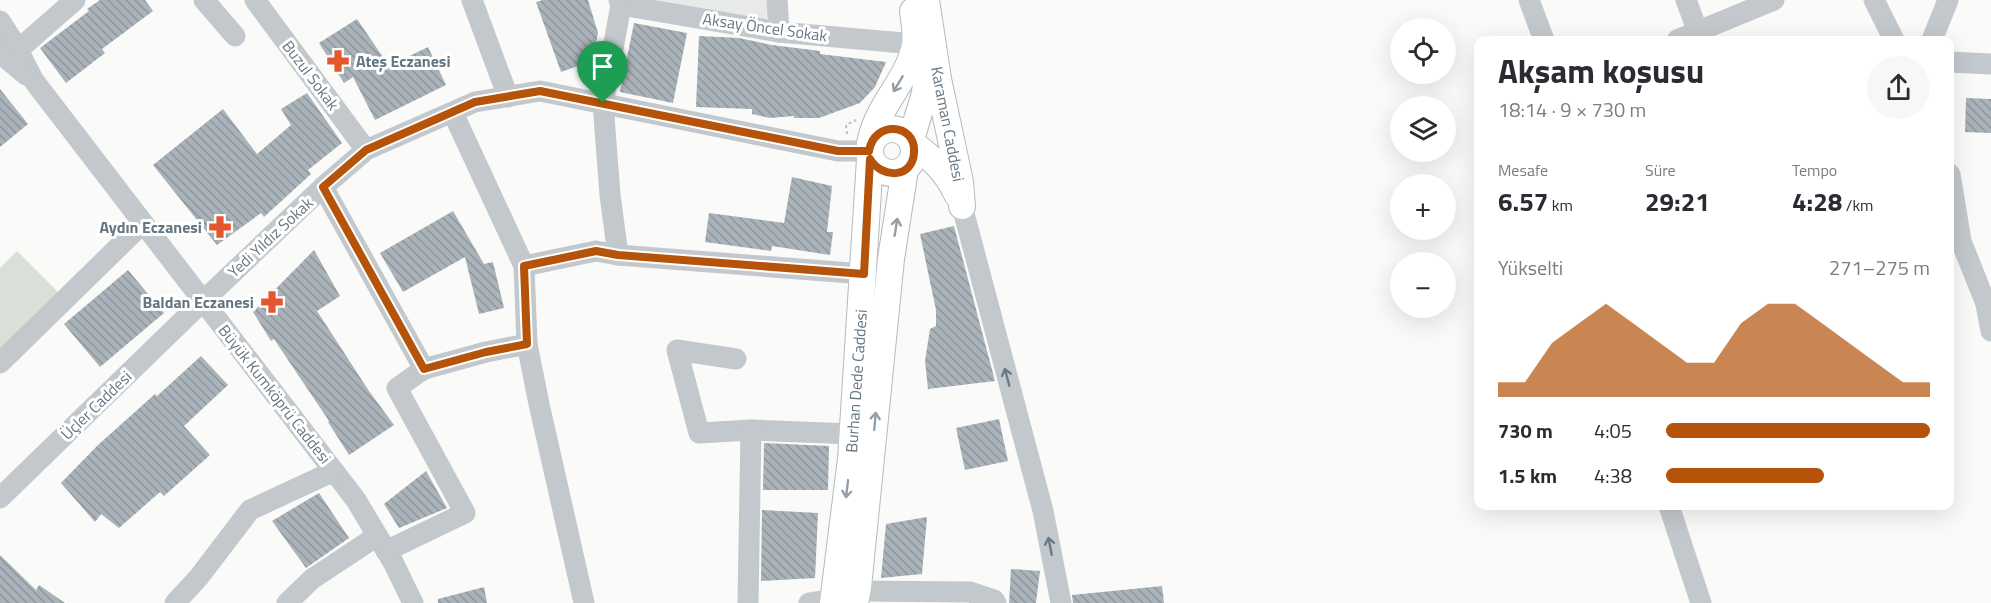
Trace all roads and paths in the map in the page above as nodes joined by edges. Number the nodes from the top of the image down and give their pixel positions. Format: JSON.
{"nodes":[{"id":1,"x":75,"y":0,"type":"edge"},
{"id":2,"x":204,"y":0,"type":"edge"},
{"id":3,"x":255,"y":0,"type":"edge"},
{"id":4,"x":472,"y":0,"type":"edge"},
{"id":5,"x":777,"y":0,"type":"edge"},
{"id":6,"x":912,"y":0,"type":"edge"},
{"id":7,"x":926,"y":0,"type":"edge"},
{"id":8,"x":1529,"y":0,"type":"edge"},
{"id":9,"x":1686,"y":0,"type":"edge"},
{"id":10,"x":1774,"y":0,"type":"edge"},
{"id":11,"x":1874,"y":0,"type":"edge"},
{"id":12,"x":1948,"y":0,"type":"edge"},
{"id":13,"x":620,"y":3,"type":"edge"},
{"id":14,"x":0,"y":21,"type":"edge"},
{"id":15,"x":779,"y":32,"type":"junction"},
{"id":16,"x":1698,"y":32,"type":"junction"},
{"id":17,"x":235,"y":36,"type":"dead end"},
{"id":18,"x":1542,"y":36,"type":"edge"},
{"id":19,"x":1688,"y":36,"type":"edge"},
{"id":20,"x":1892,"y":36,"type":"edge"},
{"id":21,"x":1934,"y":36,"type":"edge"},
{"id":22,"x":924,"y":43,"type":"junction"},
{"id":23,"x":6,"y":56,"type":"edge"},
{"id":24,"x":1954,"y":62,"type":"edge"},
{"id":25,"x":1991,"y":64,"type":"edge"},
{"id":26,"x":508,"y":97,"type":"junction"},
{"id":27,"x":603,"y":103,"type":"junction"},
{"id":28,"x":453,"y":112,"type":"junction"},
{"id":29,"x":912,"y":142,"type":"junction"},
{"id":30,"x":366,"y":150,"type":"junction"},
{"id":31,"x":870,"y":151,"type":"junction"},
{"id":32,"x":905,"y":169,"type":"junction"},
{"id":33,"x":323,"y":187,"type":"junction"},
{"id":34,"x":1954,"y":198,"type":"edge"},
{"id":35,"x":962,"y":206,"type":"junction"},
{"id":36,"x":142,"y":224,"type":"junction"},
{"id":37,"x":618,"y":255,"type":"junction"},
{"id":38,"x":524,"y":266,"type":"junction"},
{"id":39,"x":864,"y":274,"type":"junction"},
{"id":40,"x":1989,"y":304,"type":"edge"},
{"id":41,"x":197,"y":306,"type":"junction"},
{"id":42,"x":1991,"y":331,"type":"edge"},
{"id":43,"x":527,"y":344,"type":"junction"},
{"id":44,"x":736,"y":358,"type":"dead end"},
{"id":45,"x":0,"y":363,"type":"edge"},
{"id":46,"x":424,"y":369,"type":"junction"},
{"id":47,"x":752,"y":430,"type":"junction"},
{"id":48,"x":852,"y":434,"type":"junction"},
{"id":49,"x":334,"y":471,"type":"junction"},
{"id":50,"x":0,"y":498,"type":"edge"},
{"id":51,"x":1670,"y":510,"type":"edge"},
{"id":52,"x":382,"y":543,"type":"junction"},
{"id":53,"x":837,"y":600,"type":"edge"},
{"id":54,"x":175,"y":603,"type":"edge"},
{"id":55,"x":287,"y":603,"type":"edge"},
{"id":56,"x":413,"y":603,"type":"edge"},
{"id":57,"x":584,"y":603,"type":"edge"},
{"id":58,"x":748,"y":603,"type":"edge"},
{"id":59,"x":996,"y":603,"type":"edge"},
{"id":60,"x":1061,"y":603,"type":"edge"},
{"id":61,"x":1701,"y":603,"type":"edge"}],
"edges":[{"from":1,"to":23,"type":"street"},
{"from":2,"to":17,"type":"street"},
{"from":3,"to":30,"type":"street","name":"Buzul Sokak"},
{"from":4,"to":26,"type":"street"},
{"from":5,"to":15,"type":"street"},
{"from":6,"to":22,"type":"main road","name":"Karaman Caddesi"},
{"from":7,"to":22,"type":"main road","name":"Karaman Caddesi"},
{"from":8,"to":18,"type":"street"},
{"from":9,"to":16,"type":"street"},
{"from":10,"to":16,"type":"street"},
{"from":11,"to":20,"type":"street"},
{"from":12,"to":21,"type":"street"},
{"from":13,"to":15,"type":"street","name":"Aksay Öncel Sokak"},
{"from":13,"to":27,"type":"street"},
{"from":14,"to":23,"type":"street","name":"Büyük Kumköprü Caddesi"},
{"from":15,"to":22,"type":"street","name":"Aksay Öncel Sokak"},
{"from":16,"to":19,"type":"street"},
{"from":22,"to":29,"type":"main road","name":"Karaman Caddesi"},
{"from":22,"to":31,"type":"main road","name":"Karaman Caddesi","one_way":true},
{"from":22,"to":35,"type":"main road","name":"Karaman Caddesi"},
{"from":23,"to":36,"type":"street","name":"Büyük Kumköprü Caddesi"},
{"from":24,"to":25,"type":"street"},
{"from":26,"to":27,"type":"street","name":"Yedi Yıldız Sokak"},
{"from":26,"to":28,"type":"street","name":"Yedi Yıldız Sokak"},
{"from":27,"to":31,"type":"street","name":"Yedi Yıldız Sokak"},
{"from":27,"to":37,"type":"street"},
{"from":28,"to":30,"type":"street","name":"Yedi Yıldız Sokak"},
{"from":28,"to":38,"type":"street"},
{"from":29,"to":31,"type":"main road"},
{"from":29,"to":32,"type":"main road"},
{"from":29,"to":35,"type":"main road"},
{"from":30,"to":33,"type":"street","name":"Yedi Yıldız Sokak"},
{"from":31,"to":32,"type":"main road"},
{"from":31,"to":39,"type":"main road","name":"Burhan Dede Caddesi"},
{"from":53,"to":32,"type":"main road","name":"Burhan Dede Caddesi","one_way":true},
{"from":33,"to":41,"type":"street","name":"Yedi Yıldız Sokak"},
{"from":33,"to":46,"type":"street"},
{"from":34,"to":40,"type":"street"},
{"from":60,"to":35,"type":"street","one_way":true},
{"from":36,"to":41,"type":"street","name":"Büyük Kumköprü Caddesi"},
{"from":36,"to":45,"type":"street"},
{"from":37,"to":38,"type":"street"},
{"from":37,"to":39,"type":"street"},
{"from":38,"to":43,"type":"street"},
{"from":39,"to":48,"type":"main road","name":"Burhan Dede Caddesi"},
{"from":40,"to":42,"type":"street"},
{"from":41,"to":49,"type":"street","name":"Büyük Kumköprü Caddesi"},
{"from":41,"to":50,"type":"street","name":"Üçler Caddesi"},
{"from":43,"to":46,"type":"street"},
{"from":43,"to":57,"type":"street"},
{"from":44,"to":47,"type":"street"},
{"from":46,"to":52,"type":"street"},
{"from":47,"to":48,"type":"street"},
{"from":47,"to":58,"type":"street"},
{"from":48,"to":53,"type":"main road","name":"Burhan Dede Caddesi","one_way":true},
{"from":49,"to":52,"type":"street","name":"Büyük Kumköprü Caddesi"},
{"from":49,"to":54,"type":"street"},
{"from":51,"to":61,"type":"street"},
{"from":52,"to":55,"type":"street"},
{"from":52,"to":56,"type":"street","name":"Büyük Kumköprü Caddesi"},
{"from":53,"to":59,"type":"street"}]}
